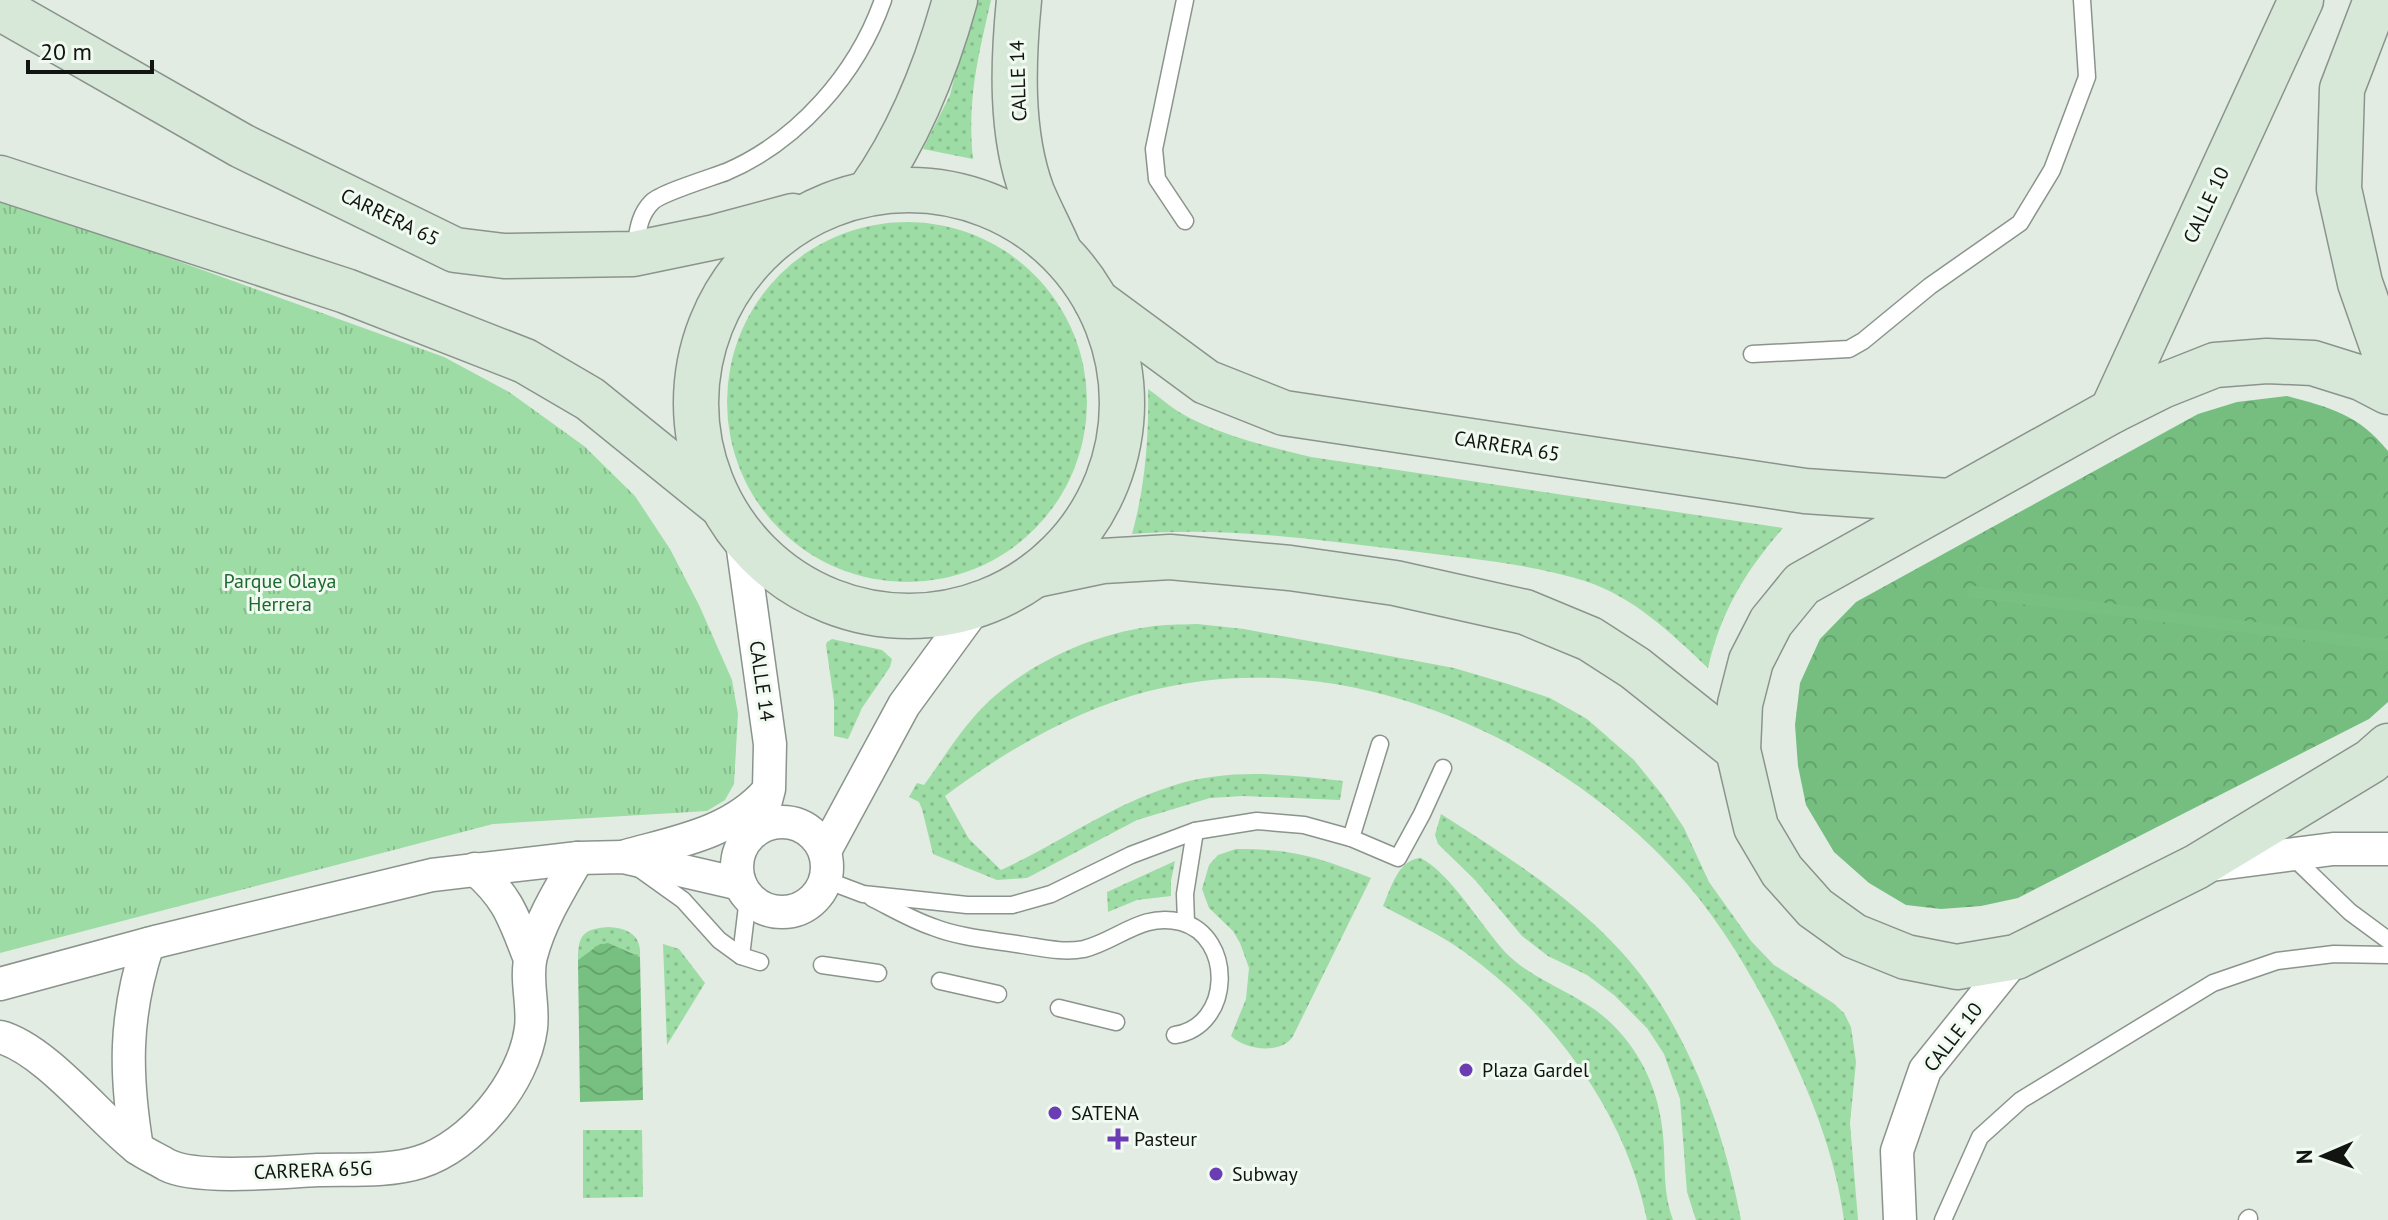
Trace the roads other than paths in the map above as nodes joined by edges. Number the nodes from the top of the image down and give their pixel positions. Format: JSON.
{"nodes":[{"id":1,"x":883,"y":0,"type":"edge"},
{"id":2,"x":955,"y":0,"type":"edge"},
{"id":3,"x":1019,"y":0,"type":"edge"},
{"id":4,"x":1185,"y":0,"type":"edge"},
{"id":5,"x":2082,"y":0,"type":"edge"},
{"id":6,"x":2301,"y":0,"type":"edge"},
{"id":7,"x":2376,"y":0,"type":"edge"},
{"id":8,"x":0,"y":8,"type":"edge"},
{"id":9,"x":0,"y":178,"type":"edge"},
{"id":10,"x":869,"y":192,"type":"junction"},
{"id":11,"x":818,"y":209,"type":"junction"},
{"id":12,"x":1185,"y":221,"type":"dead end"},
{"id":13,"x":1059,"y":251,"type":"junction"},
{"id":14,"x":633,"y":254,"type":"junction"},
{"id":15,"x":1096,"y":301,"type":"junction"},
{"id":16,"x":1752,"y":354,"type":"dead end"},
{"id":17,"x":2388,"y":363,"type":"edge"},
{"id":18,"x":2388,"y":392,"type":"edge"},
{"id":19,"x":2112,"y":411,"type":"junction"},
{"id":20,"x":1949,"y":501,"type":"junction"},
{"id":21,"x":732,"y":521,"type":"junction"},
{"id":22,"x":1034,"y":576,"type":"junction"},
{"id":23,"x":977,"y":605,"type":"junction"},
{"id":24,"x":1380,"y":744,"type":"dead end"},
{"id":25,"x":1738,"y":750,"type":"junction"},
{"id":26,"x":2382,"y":755,"type":"edge"},
{"id":27,"x":1443,"y":768,"type":"dead end"},
{"id":28,"x":769,"y":789,"type":"junction"},
{"id":29,"x":759,"y":827,"type":"junction"},
{"id":30,"x":1195,"y":831,"type":"junction"},
{"id":31,"x":1351,"y":838,"type":"junction"},
{"id":32,"x":2388,"y":849,"type":"edge"},
{"id":33,"x":2289,"y":854,"type":"junction"},
{"id":34,"x":623,"y":857,"type":"junction"},
{"id":35,"x":578,"y":858,"type":"junction"},
{"id":36,"x":825,"y":865,"type":"junction"},
{"id":37,"x":2196,"y":867,"type":"junction"},
{"id":38,"x":475,"y":869,"type":"junction"},
{"id":39,"x":744,"y":891,"type":"junction"},
{"id":40,"x":863,"y":894,"type":"junction"},
{"id":41,"x":1186,"y":923,"type":"junction"},
{"id":42,"x":2388,"y":940,"type":"edge"},
{"id":43,"x":148,"y":944,"type":"junction"},
{"id":44,"x":2388,"y":955,"type":"edge"},
{"id":45,"x":741,"y":956,"type":"junction"},
{"id":46,"x":2016,"y":957,"type":"junction"},
{"id":47,"x":530,"y":959,"type":"junction"},
{"id":48,"x":760,"y":962,"type":"dead end"},
{"id":49,"x":822,"y":965,"type":"dead end"},
{"id":50,"x":878,"y":973,"type":"dead end"},
{"id":51,"x":940,"y":981,"type":"dead end"},
{"id":52,"x":0,"y":984,"type":"edge"},
{"id":53,"x":998,"y":994,"type":"dead end"},
{"id":54,"x":1059,"y":1008,"type":"dead end"},
{"id":55,"x":1116,"y":1022,"type":"dead end"},
{"id":56,"x":1175,"y":1035,"type":"dead end"},
{"id":57,"x":0,"y":1037,"type":"edge"},
{"id":58,"x":137,"y":1148,"type":"junction"},
{"id":59,"x":1900,"y":1220,"type":"edge"},
{"id":60,"x":1943,"y":1220,"type":"edge"}],
"edges":[{"from":1,"to":14,"type":"lane"},
{"from":2,"to":10,"type":"main road"},
{"from":3,"to":13,"type":"main road","name":"CALLE 14"},
{"from":4,"to":12,"type":"lane"},
{"from":5,"to":16,"type":"lane"},
{"from":6,"to":19,"type":"main road","name":"CALLE 10"},
{"from":7,"to":17,"type":"main road"},
{"from":8,"to":14,"type":"main road","name":"CARRERA 65"},
{"from":9,"to":21,"type":"main road"},
{"from":10,"to":11,"type":"main road"},
{"from":10,"to":13,"type":"main road"},
{"from":11,"to":14,"type":"main road","name":"CARRERA 65"},
{"from":11,"to":21,"type":"main road"},
{"from":13,"to":15,"type":"main road"},
{"from":15,"to":20,"type":"main road","name":"CARRERA 65"},
{"from":15,"to":22,"type":"main road"},
{"from":18,"to":19,"type":"main road"},
{"from":19,"to":20,"type":"main road"},
{"from":20,"to":25,"type":"main road"},
{"from":21,"to":23,"type":"main road"},
{"from":21,"to":28,"type":"street","name":"CALLE 14"},
{"from":22,"to":23,"type":"main road"},
{"from":22,"to":25,"type":"main road"},
{"from":23,"to":36,"type":"street"},
{"from":24,"to":31,"type":"lane"},
{"from":25,"to":46,"type":"main road"},
{"from":26,"to":37,"type":"main road"},
{"from":27,"to":31,"type":"lane"},
{"from":28,"to":29,"type":"street","name":"CALLE 14"},
{"from":28,"to":34,"type":"street"},
{"from":29,"to":36,"type":"street"},
{"from":29,"to":39,"type":"street"},
{"from":30,"to":31,"type":"lane"},
{"from":30,"to":40,"type":"lane"},
{"from":30,"to":41,"type":"lane"},
{"from":32,"to":33,"type":"street"},
{"from":33,"to":37,"type":"street"},
{"from":33,"to":42,"type":"lane"},
{"from":34,"to":35,"type":"street"},
{"from":34,"to":39,"type":"street"},
{"from":34,"to":45,"type":"lane"},
{"from":35,"to":38,"type":"street"},
{"from":35,"to":47,"type":"street","name":"CARRERA 65G"},
{"from":36,"to":39,"type":"street"},
{"from":36,"to":40,"type":"lane"},
{"from":37,"to":46,"type":"main road"},
{"from":38,"to":43,"type":"street"},
{"from":38,"to":47,"type":"street","name":"CARRERA 65G"},
{"from":39,"to":45,"type":"lane"},
{"from":40,"to":41,"type":"lane"},
{"from":41,"to":56,"type":"lane"},
{"from":43,"to":52,"type":"street"},
{"from":43,"to":58,"type":"street"},
{"from":44,"to":60,"type":"lane"},
{"from":45,"to":48,"type":"lane"},
{"from":46,"to":59,"type":"street","name":"CALLE 10"},
{"from":47,"to":58,"type":"street","name":"CARRERA 65G"},
{"from":49,"to":50,"type":"lane"},
{"from":51,"to":53,"type":"lane"},
{"from":54,"to":55,"type":"lane"},
{"from":57,"to":58,"type":"street","name":"CARRERA 65G"}]}
